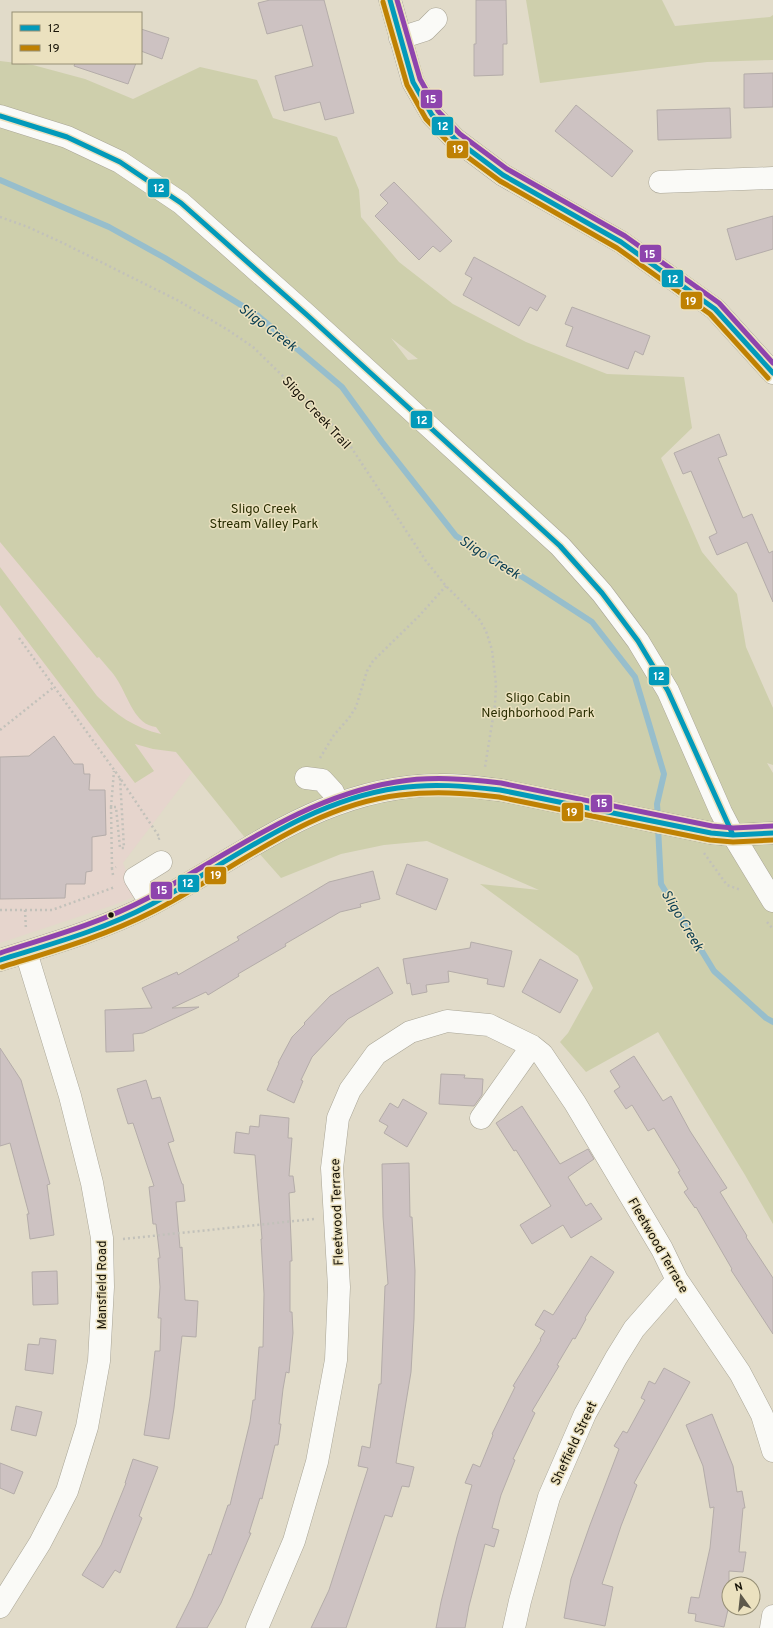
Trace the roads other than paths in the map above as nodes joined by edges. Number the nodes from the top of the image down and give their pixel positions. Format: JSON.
{"nodes":[{"id":1,"x":390,"y":0,"type":"edge"},
{"id":2,"x":436,"y":19,"type":"dead end"},
{"id":3,"x":400,"y":38,"type":"junction"},
{"id":4,"x":0,"y":116,"type":"edge"},
{"id":5,"x":773,"y":178,"type":"edge"},
{"id":6,"x":660,"y":182,"type":"dead end"},
{"id":7,"x":773,"y":373,"type":"edge"},
{"id":8,"x":309,"y":778,"type":"road end"},
{"id":9,"x":338,"y":803,"type":"junction"},
{"id":10,"x":773,"y":833,"type":"edge"},
{"id":11,"x":733,"y":835,"type":"junction"},
{"id":12,"x":160,"y":862,"type":"dead end"},
{"id":13,"x":773,"y":901,"type":"edge"},
{"id":14,"x":151,"y":904,"type":"junction"},
{"id":15,"x":26,"y":944,"type":"junction"},
{"id":16,"x":0,"y":960,"type":"edge"},
{"id":17,"x":532,"y":1046,"type":"junction"},
{"id":18,"x":481,"y":1118,"type":"dead end"},
{"id":19,"x":677,"y":1280,"type":"junction"},
{"id":20,"x":773,"y":1451,"type":"edge"},
{"id":21,"x":0,"y":1607,"type":"edge"},
{"id":22,"x":773,"y":1616,"type":"edge"},
{"id":23,"x":257,"y":1628,"type":"edge"},
{"id":24,"x":514,"y":1628,"type":"edge"},
{"id":25,"x":772,"y":1628,"type":"edge"}],
"edges":[{"from":1,"to":3,"type":"street"},
{"from":2,"to":3,"type":"street"},
{"from":3,"to":7,"type":"street"},
{"from":4,"to":11,"type":"street"},
{"from":5,"to":6,"type":"street"},
{"from":8,"to":9,"type":"street"},
{"from":9,"to":11,"type":"street"},
{"from":9,"to":14,"type":"street"},
{"from":10,"to":11,"type":"street"},
{"from":11,"to":13,"type":"street"},
{"from":12,"to":14,"type":"street"},
{"from":14,"to":15,"type":"street"},
{"from":15,"to":16,"type":"street"},
{"from":15,"to":21,"type":"street","name":"Mansfield Road"},
{"from":17,"to":18,"type":"street"},
{"from":17,"to":19,"type":"street","name":"Fleetwood Terrace"},
{"from":17,"to":23,"type":"street","name":"Fleetwood Terrace"},
{"from":19,"to":20,"type":"street","name":"Fleetwood Terrace"},
{"from":19,"to":24,"type":"street","name":"Sheffield Street"},
{"from":22,"to":25,"type":"street"}]}
